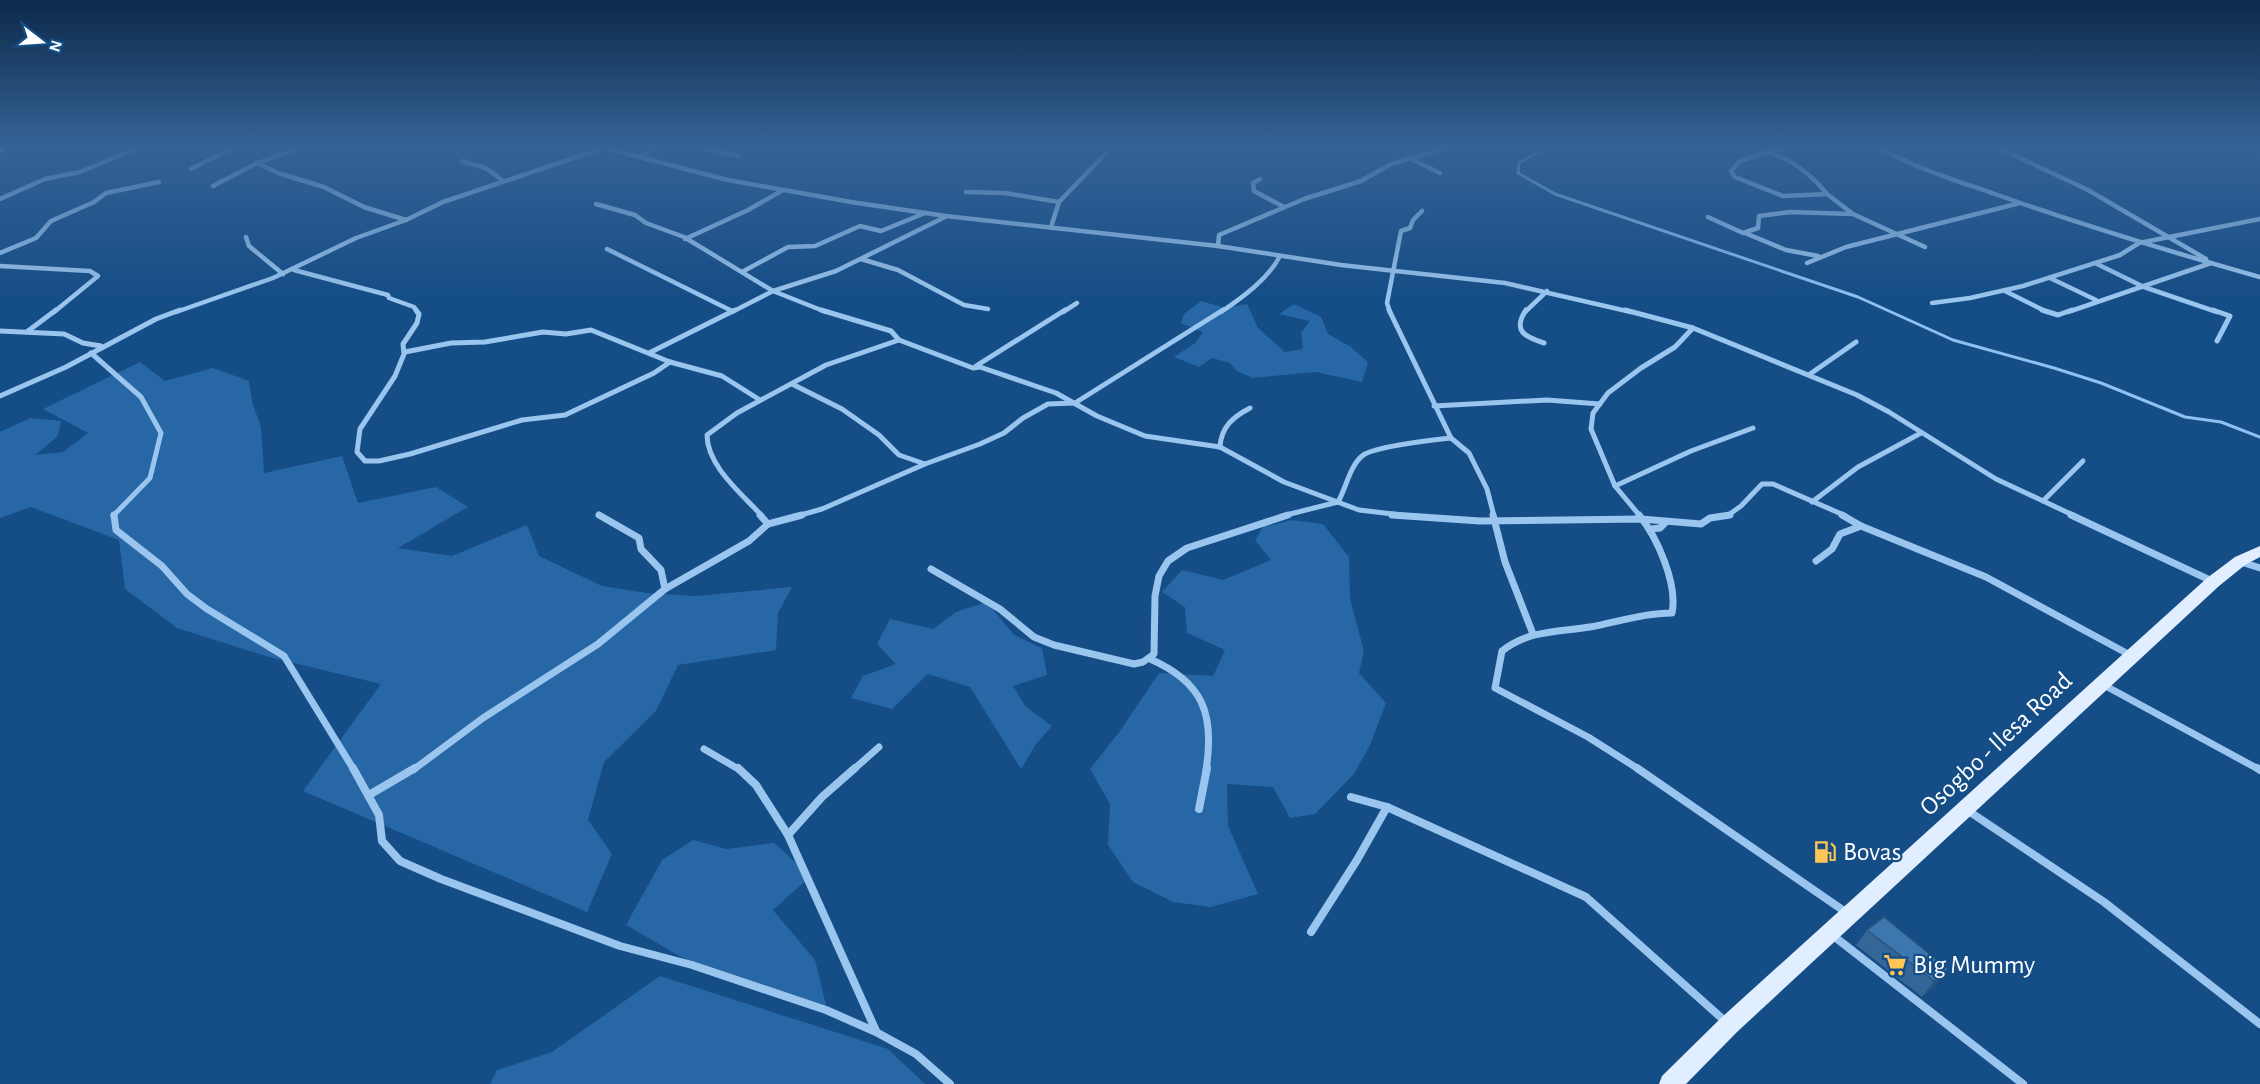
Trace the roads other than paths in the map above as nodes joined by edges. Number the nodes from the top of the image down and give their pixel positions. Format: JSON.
{"nodes":[{"id":1,"x":99,"y":197,"type":"edge"},
{"id":2,"x":343,"y":197,"type":"edge"},
{"id":3,"x":458,"y":197,"type":"edge"},
{"id":4,"x":771,"y":197,"type":"edge"},
{"id":5,"x":824,"y":197,"type":"edge"},
{"id":6,"x":1027,"y":197,"type":"edge"},
{"id":7,"x":1064,"y":197,"type":"edge"},
{"id":8,"x":1265,"y":197,"type":"edge"},
{"id":9,"x":1315,"y":197,"type":"edge"},
{"id":10,"x":1830,"y":197,"type":"edge"},
{"id":11,"x":2002,"y":197,"type":"edge"},
{"id":12,"x":2100,"y":197,"type":"edge"},
{"id":13,"x":1059,"y":202,"type":"junction"},
{"id":14,"x":2020,"y":203,"type":"junction"},
{"id":15,"x":596,"y":204,"type":"dead end"},
{"id":16,"x":1285,"y":207,"type":"junction"},
{"id":17,"x":1422,"y":212,"type":"dead end"},
{"id":18,"x":925,"y":213,"type":"junction"},
{"id":19,"x":1853,"y":214,"type":"junction"},
{"id":20,"x":946,"y":216,"type":"junction"},
{"id":21,"x":1708,"y":217,"type":"dead end"},
{"id":22,"x":2260,"y":219,"type":"edge"},
{"id":23,"x":406,"y":220,"type":"junction"},
{"id":24,"x":1051,"y":227,"type":"junction"},
{"id":25,"x":1745,"y":232,"type":"junction"},
{"id":26,"x":1893,"y":234,"type":"junction"},
{"id":27,"x":246,"y":237,"type":"dead end"},
{"id":28,"x":2172,"y":237,"type":"junction"},
{"id":29,"x":685,"y":239,"type":"junction"},
{"id":30,"x":2139,"y":243,"type":"junction"},
{"id":31,"x":1218,"y":246,"type":"junction"},
{"id":32,"x":1925,"y":247,"type":"dead end"},
{"id":33,"x":607,"y":249,"type":"dead end"},
{"id":34,"x":0,"y":253,"type":"edge"},
{"id":35,"x":1280,"y":256,"type":"junction"},
{"id":36,"x":1819,"y":256,"type":"junction"},
{"id":37,"x":861,"y":258,"type":"junction"},
{"id":38,"x":1807,"y":263,"type":"dead end"},
{"id":39,"x":2095,"y":263,"type":"junction"},
{"id":40,"x":2212,"y":263,"type":"junction"},
{"id":41,"x":0,"y":266,"type":"edge"},
{"id":42,"x":293,"y":270,"type":"junction"},
{"id":43,"x":1395,"y":271,"type":"junction"},
{"id":44,"x":742,"y":272,"type":"junction"},
{"id":45,"x":283,"y":274,"type":"junction"},
{"id":46,"x":2260,"y":277,"type":"edge"},
{"id":47,"x":2050,"y":278,"type":"junction"},
{"id":48,"x":2144,"y":286,"type":"junction"},
{"id":49,"x":773,"y":291,"type":"junction"},
{"id":50,"x":1548,"y":291,"type":"junction"},
{"id":51,"x":2005,"y":291,"type":"junction"},
{"id":52,"x":2096,"y":300,"type":"junction"},
{"id":53,"x":1077,"y":303,"type":"dead end"},
{"id":54,"x":1932,"y":303,"type":"dead end"},
{"id":55,"x":988,"y":309,"type":"dead end"},
{"id":56,"x":732,"y":311,"type":"junction"},
{"id":57,"x":1694,"y":328,"type":"junction"},
{"id":58,"x":0,"y":331,"type":"edge"},
{"id":59,"x":28,"y":331,"type":"junction"},
{"id":60,"x":899,"y":340,"type":"junction"},
{"id":61,"x":2217,"y":341,"type":"dead end"},
{"id":62,"x":1856,"y":342,"type":"dead end"},
{"id":63,"x":1544,"y":343,"type":"dead end"},
{"id":64,"x":101,"y":346,"type":"junction"},
{"id":65,"x":405,"y":352,"type":"junction"},
{"id":66,"x":91,"y":353,"type":"junction"},
{"id":67,"x":649,"y":353,"type":"junction"},
{"id":68,"x":670,"y":362,"type":"junction"},
{"id":69,"x":973,"y":368,"type":"junction"},
{"id":70,"x":1810,"y":374,"type":"junction"},
{"id":71,"x":792,"y":384,"type":"junction"},
{"id":72,"x":0,"y":396,"type":"edge"},
{"id":73,"x":760,"y":400,"type":"junction"},
{"id":74,"x":1075,"y":403,"type":"junction"},
{"id":75,"x":1600,"y":404,"type":"junction"},
{"id":76,"x":1434,"y":406,"type":"junction"},
{"id":77,"x":1250,"y":408,"type":"dead end"},
{"id":78,"x":1753,"y":428,"type":"dead end"},
{"id":79,"x":1921,"y":433,"type":"junction"},
{"id":80,"x":1451,"y":438,"type":"junction"},
{"id":81,"x":1220,"y":447,"type":"junction"},
{"id":82,"x":2083,"y":461,"type":"dead end"},
{"id":83,"x":925,"y":464,"type":"junction"},
{"id":84,"x":1615,"y":486,"type":"junction"},
{"id":85,"x":2043,"y":501,"type":"junction"},
{"id":86,"x":1338,"y":502,"type":"junction"},
{"id":87,"x":1812,"y":502,"type":"junction"},
{"id":88,"x":599,"y":515,"type":"dead end"},
{"id":89,"x":1641,"y":519,"type":"junction"},
{"id":90,"x":1493,"y":520,"type":"junction"},
{"id":91,"x":1665,"y":523,"type":"junction"},
{"id":92,"x":768,"y":524,"type":"junction"},
{"id":93,"x":1862,"y":526,"type":"junction"},
{"id":94,"x":1651,"y":529,"type":"junction"},
{"id":95,"x":2260,"y":551,"type":"edge"},
{"id":96,"x":1816,"y":561,"type":"dead end"},
{"id":97,"x":2240,"y":561,"type":"junction"},
{"id":98,"x":2260,"y":568,"type":"edge"},
{"id":99,"x":931,"y":569,"type":"dead end"},
{"id":100,"x":2213,"y":582,"type":"junction"},
{"id":101,"x":665,"y":589,"type":"junction"},
{"id":102,"x":1533,"y":634,"type":"junction"},
{"id":103,"x":2133,"y":657,"type":"junction"},
{"id":104,"x":1150,"y":659,"type":"junction"},
{"id":105,"x":2102,"y":684,"type":"junction"},
{"id":106,"x":879,"y":747,"type":"dead end"},
{"id":107,"x":704,"y":749,"type":"dead end"},
{"id":108,"x":2260,"y":770,"type":"edge"},
{"id":109,"x":369,"y":795,"type":"junction"},
{"id":110,"x":1351,"y":797,"type":"dead end"},
{"id":111,"x":1387,"y":807,"type":"junction"},
{"id":112,"x":1199,"y":809,"type":"dead end"},
{"id":113,"x":1967,"y":809,"type":"junction"},
{"id":114,"x":788,"y":834,"type":"junction"},
{"id":115,"x":1849,"y":915,"type":"junction"},
{"id":116,"x":1311,"y":932,"type":"dead end"},
{"id":117,"x":1830,"y":934,"type":"junction"},
{"id":118,"x":2260,"y":1024,"type":"edge"},
{"id":119,"x":1729,"y":1025,"type":"junction"},
{"id":120,"x":876,"y":1032,"type":"junction"},
{"id":121,"x":950,"y":1084,"type":"edge"},
{"id":122,"x":1671,"y":1084,"type":"edge"},
{"id":123,"x":2023,"y":1084,"type":"edge"}],
"edges":[{"from":1,"to":34,"type":"street"},
{"from":2,"to":23,"type":"street"},
{"from":3,"to":23,"type":"street"},
{"from":4,"to":29,"type":"street"},
{"from":5,"to":18,"type":"street"},
{"from":6,"to":13,"type":"street"},
{"from":7,"to":13,"type":"street"},
{"from":8,"to":16,"type":"street"},
{"from":9,"to":16,"type":"street"},
{"from":10,"to":19,"type":"street"},
{"from":11,"to":14,"type":"street"},
{"from":12,"to":28,"type":"street"},
{"from":13,"to":24,"type":"street"},
{"from":14,"to":26,"type":"street"},
{"from":14,"to":30,"type":"street"},
{"from":15,"to":29,"type":"street"},
{"from":16,"to":31,"type":"street"},
{"from":17,"to":43,"type":"street"},
{"from":18,"to":20,"type":"street"},
{"from":18,"to":44,"type":"street"},
{"from":19,"to":25,"type":"street"},
{"from":19,"to":26,"type":"street"},
{"from":20,"to":24,"type":"street"},
{"from":20,"to":37,"type":"street"},
{"from":21,"to":25,"type":"street"},
{"from":22,"to":28,"type":"street"},
{"from":23,"to":42,"type":"street"},
{"from":24,"to":31,"type":"street"},
{"from":25,"to":36,"type":"street"},
{"from":26,"to":32,"type":"street"},
{"from":26,"to":36,"type":"street"},
{"from":27,"to":45,"type":"street"},
{"from":28,"to":30,"type":"street"},
{"from":28,"to":40,"type":"street"},
{"from":29,"to":44,"type":"street"},
{"from":30,"to":39,"type":"street"},
{"from":30,"to":40,"type":"street"},
{"from":31,"to":35,"type":"street"},
{"from":33,"to":56,"type":"street"},
{"from":35,"to":43,"type":"street"},
{"from":35,"to":74,"type":"street"},
{"from":36,"to":38,"type":"street"},
{"from":37,"to":49,"type":"street"},
{"from":37,"to":55,"type":"street"},
{"from":39,"to":47,"type":"street"},
{"from":39,"to":48,"type":"street"},
{"from":40,"to":46,"type":"street"},
{"from":40,"to":48,"type":"street"},
{"from":41,"to":59,"type":"street"},
{"from":42,"to":45,"type":"street"},
{"from":42,"to":65,"type":"street"},
{"from":43,"to":50,"type":"street"},
{"from":43,"to":76,"type":"street"},
{"from":44,"to":49,"type":"street"},
{"from":45,"to":64,"type":"street"},
{"from":47,"to":51,"type":"street"},
{"from":47,"to":52,"type":"street"},
{"from":48,"to":52,"type":"street"},
{"from":48,"to":61,"type":"street"},
{"from":49,"to":56,"type":"street"},
{"from":49,"to":60,"type":"street"},
{"from":50,"to":57,"type":"street"},
{"from":50,"to":63,"type":"street"},
{"from":51,"to":52,"type":"street"},
{"from":51,"to":54,"type":"street"},
{"from":53,"to":69,"type":"street"},
{"from":56,"to":67,"type":"street"},
{"from":57,"to":70,"type":"street"},
{"from":57,"to":75,"type":"street"},
{"from":58,"to":59,"type":"street"},
{"from":59,"to":64,"type":"street"},
{"from":60,"to":69,"type":"street"},
{"from":60,"to":71,"type":"street"},
{"from":62,"to":70,"type":"street"},
{"from":64,"to":66,"type":"street"},
{"from":65,"to":67,"type":"street"},
{"from":65,"to":68,"type":"street"},
{"from":66,"to":72,"type":"street"},
{"from":66,"to":109,"type":"street"},
{"from":67,"to":68,"type":"street"},
{"from":68,"to":73,"type":"street"},
{"from":69,"to":74,"type":"street"},
{"from":70,"to":79,"type":"street"},
{"from":71,"to":73,"type":"street"},
{"from":71,"to":83,"type":"street"},
{"from":73,"to":92,"type":"street"},
{"from":74,"to":81,"type":"street"},
{"from":74,"to":83,"type":"street"},
{"from":75,"to":76,"type":"street"},
{"from":75,"to":84,"type":"street"},
{"from":76,"to":80,"type":"street"},
{"from":77,"to":81,"type":"street"},
{"from":78,"to":84,"type":"street"},
{"from":79,"to":85,"type":"street"},
{"from":79,"to":87,"type":"street"},
{"from":80,"to":86,"type":"street"},
{"from":80,"to":90,"type":"street"},
{"from":81,"to":86,"type":"street"},
{"from":82,"to":85,"type":"street"},
{"from":83,"to":92,"type":"street"},
{"from":84,"to":89,"type":"street"},
{"from":85,"to":100,"type":"street"},
{"from":86,"to":90,"type":"street"},
{"from":86,"to":104,"type":"street"},
{"from":87,"to":91,"type":"street"},
{"from":87,"to":93,"type":"street"},
{"from":88,"to":101,"type":"street"},
{"from":89,"to":90,"type":"street"},
{"from":89,"to":91,"type":"street"},
{"from":89,"to":94,"type":"street"},
{"from":90,"to":102,"type":"street"},
{"from":91,"to":94,"type":"street"},
{"from":92,"to":101,"type":"street"},
{"from":93,"to":96,"type":"street"},
{"from":93,"to":103,"type":"street"},
{"from":94,"to":102,"type":"street"},
{"from":95,"to":97,"type":"main road","name":"Osogbo - Ilesa Road"},
{"from":97,"to":98,"type":"street"},
{"from":97,"to":100,"type":"main road","name":"Osogbo - Ilesa Road"},
{"from":99,"to":104,"type":"street"},
{"from":100,"to":103,"type":"main road","name":"Osogbo - Ilesa Road"},
{"from":101,"to":109,"type":"street"},
{"from":102,"to":115,"type":"street"},
{"from":103,"to":105,"type":"main road","name":"Osogbo - Ilesa Road"},
{"from":104,"to":112,"type":"street"},
{"from":105,"to":108,"type":"street"},
{"from":105,"to":113,"type":"main road","name":"Osogbo - Ilesa Road"},
{"from":106,"to":114,"type":"street"},
{"from":107,"to":114,"type":"street"},
{"from":109,"to":120,"type":"street"},
{"from":110,"to":111,"type":"street"},
{"from":111,"to":116,"type":"street"},
{"from":111,"to":119,"type":"street"},
{"from":113,"to":115,"type":"main road","name":"Osogbo - Ilesa Road"},
{"from":113,"to":118,"type":"street"},
{"from":114,"to":120,"type":"street"},
{"from":115,"to":117,"type":"main road","name":"Osogbo - Ilesa Road"},
{"from":117,"to":119,"type":"main road","name":"Osogbo - Ilesa Road"},
{"from":117,"to":123,"type":"street"},
{"from":119,"to":122,"type":"main road","name":"Osogbo - Ilesa Road"},
{"from":120,"to":121,"type":"street"}]}
